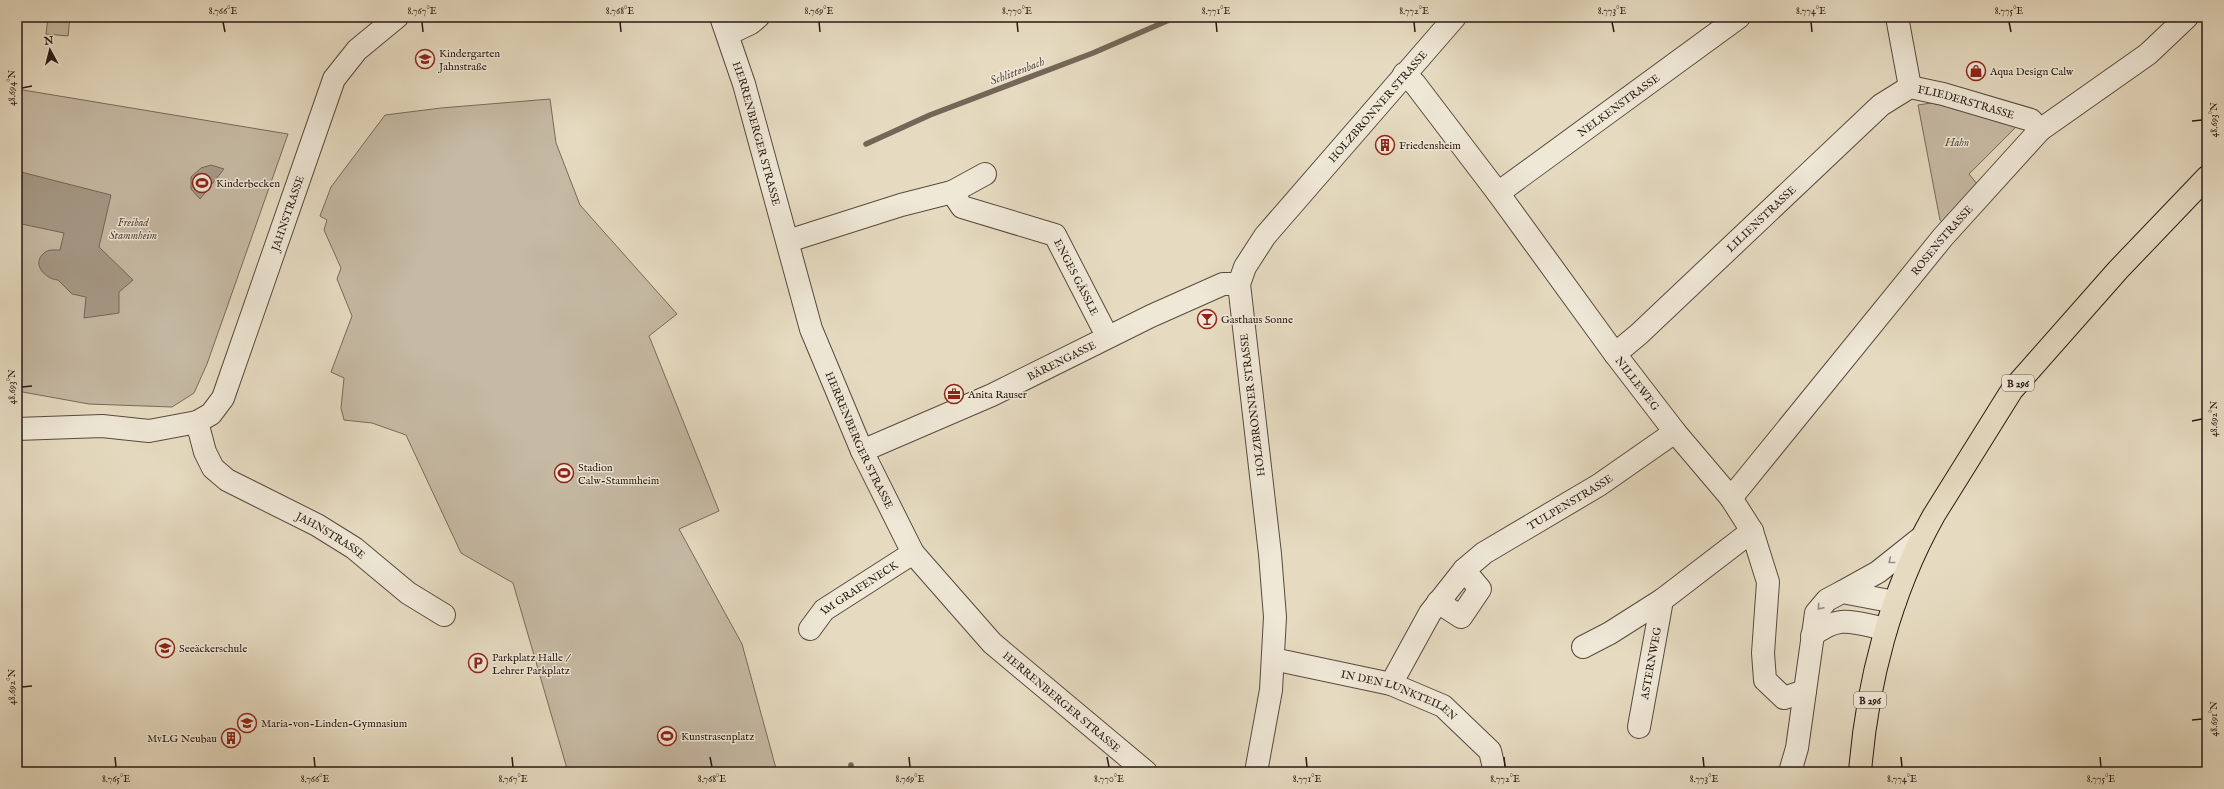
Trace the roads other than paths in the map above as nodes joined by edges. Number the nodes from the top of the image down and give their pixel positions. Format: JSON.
{"nodes":[{"id":1,"x":397,"y":17,"type":"edge"},
{"id":2,"x":758,"y":17,"type":"edge"},
{"id":3,"x":1739,"y":17,"type":"edge"},
{"id":4,"x":1896,"y":17,"type":"edge"},
{"id":5,"x":2187,"y":17,"type":"edge"},
{"id":6,"x":1453,"y":18,"type":"edge"},
{"id":7,"x":724,"y":25,"type":"edge"},
{"id":8,"x":1404,"y":74,"type":"junction"},
{"id":9,"x":1910,"y":88,"type":"junction"},
{"id":10,"x":2040,"y":130,"type":"junction"},
{"id":11,"x":985,"y":174,"type":"dead end"},
{"id":12,"x":2207,"y":177,"type":"edge"},
{"id":13,"x":952,"y":192,"type":"junction"},
{"id":14,"x":1498,"y":193,"type":"junction"},
{"id":15,"x":788,"y":241,"type":"junction"},
{"id":16,"x":1238,"y":284,"type":"junction"},
{"id":17,"x":1107,"y":336,"type":"junction"},
{"id":18,"x":1615,"y":354,"type":"junction"},
{"id":19,"x":197,"y":422,"type":"junction"},
{"id":20,"x":17,"y":429,"type":"edge"},
{"id":21,"x":1675,"y":432,"type":"junction"},
{"id":22,"x":862,"y":451,"type":"junction"},
{"id":23,"x":1731,"y":498,"type":"junction"},
{"id":24,"x":1752,"y":531,"type":"junction"},
{"id":25,"x":1922,"y":537,"type":"junction"},
{"id":26,"x":913,"y":553,"type":"junction"},
{"id":27,"x":1842,"y":592,"type":"junction"},
{"id":28,"x":1662,"y":600,"type":"junction"},
{"id":29,"x":1895,"y":602,"type":"junction"},
{"id":30,"x":444,"y":615,"type":"dead end"},
{"id":31,"x":810,"y":629,"type":"dead end"},
{"id":32,"x":1886,"y":629,"type":"junction"},
{"id":33,"x":1812,"y":636,"type":"junction"},
{"id":34,"x":1583,"y":647,"type":"dead end"},
{"id":35,"x":1273,"y":659,"type":"junction"},
{"id":36,"x":1391,"y":684,"type":"junction"},
{"id":37,"x":1805,"y":690,"type":"junction"},
{"id":38,"x":1639,"y":727,"type":"dead end"},
{"id":39,"x":1146,"y":772,"type":"edge"},
{"id":40,"x":1256,"y":772,"type":"edge"},
{"id":41,"x":1495,"y":772,"type":"edge"},
{"id":42,"x":1790,"y":772,"type":"edge"},
{"id":43,"x":1860,"y":772,"type":"edge"}],
"edges":[{"from":1,"to":19,"type":"street","name":"JAHNSTRASSE"},
{"from":2,"to":7,"type":"street"},
{"from":3,"to":14,"type":"street","name":"NELKENSTRASSE"},
{"from":4,"to":9,"type":"street","name":"FLIEDERSTRASSE"},
{"from":5,"to":10,"type":"street","name":"ROSENSTRASSE"},
{"from":6,"to":8,"type":"street","name":"HOLZBRONNER STRASSE"},
{"from":7,"to":15,"type":"street","name":"HERRENBERGER STRASSE"},
{"from":8,"to":14,"type":"street","name":"NILLEWEG"},
{"from":8,"to":16,"type":"street","name":"HOLZBRONNER STRASSE"},
{"from":9,"to":10,"type":"street","name":"FLIEDERSTRASSE"},
{"from":9,"to":18,"type":"street","name":"LILIENSTRASSE"},
{"from":10,"to":23,"type":"street","name":"ROSENSTRASSE"},
{"from":11,"to":13,"type":"street"},
{"from":12,"to":25,"type":"main road","number":"B 296"},
{"from":13,"to":15,"type":"street"},
{"from":13,"to":17,"type":"street","name":"ENGES GÄSSLE"},
{"from":14,"to":18,"type":"street","name":"NILLEWEG"},
{"from":15,"to":22,"type":"street","name":"HERRENBERGER STRASSE"},
{"from":16,"to":17,"type":"street","name":"BÄRENGASSE"},
{"from":16,"to":35,"type":"street","name":"HOLZBRONNER STRASSE"},
{"from":17,"to":22,"type":"street","name":"BÄRENGASSE"},
{"from":18,"to":21,"type":"street","name":"NILLEWEG"},
{"from":19,"to":20,"type":"street","name":"JAHNSTRASSE"},
{"from":19,"to":30,"type":"street","name":"JAHNSTRASSE"},
{"from":21,"to":23,"type":"street","name":"NILLEWEG"},
{"from":21,"to":36,"type":"street","name":"TULPENSTRASSE"},
{"from":22,"to":26,"type":"street","name":"HERRENBERGER STRASSE"},
{"from":23,"to":24,"type":"street","name":"NILLEWEG"},
{"from":24,"to":28,"type":"street","name":"ASTERNWEG"},
{"from":24,"to":37,"type":"street","name":"NILLEWEG"},
{"from":25,"to":27,"type":"street","one_way":true},
{"from":25,"to":29,"type":"main road","number":"B 296"},
{"from":26,"to":31,"type":"street","name":"IM GRAFENECK"},
{"from":26,"to":39,"type":"street","name":"HERRENBERGER STRASSE"},
{"from":27,"to":29,"type":"street"},
{"from":27,"to":33,"type":"street","one_way":true},
{"from":28,"to":34,"type":"street","name":"ASTERNWEG"},
{"from":28,"to":38,"type":"street","name":"ASTERNWEG"},
{"from":29,"to":32,"type":"main road","number":"B 296"},
{"from":32,"to":33,"type":"street"},
{"from":32,"to":43,"type":"main road","number":"B 296"},
{"from":33,"to":37,"type":"street"},
{"from":35,"to":36,"type":"street","name":"IN DEN LUNKTEILEN"},
{"from":35,"to":40,"type":"street","name":"HOLZBRONNER STRASSE"},
{"from":36,"to":41,"type":"street","name":"IN DEN LUNKTEILEN"},
{"from":37,"to":42,"type":"street"}]}
